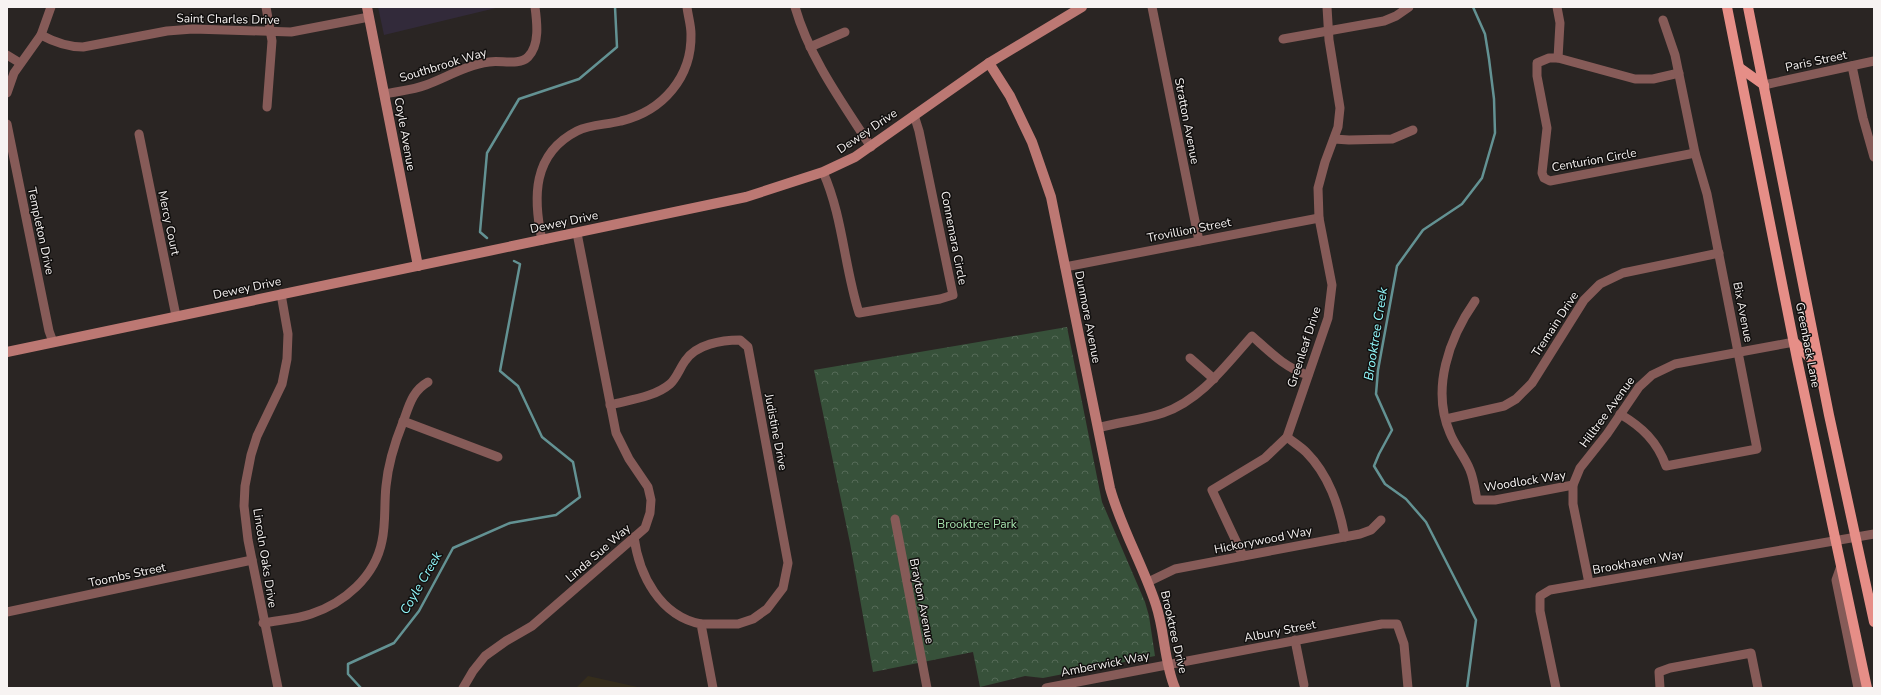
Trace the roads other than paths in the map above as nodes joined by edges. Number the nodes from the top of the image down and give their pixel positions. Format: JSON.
{"nodes":[{"id":1,"x":51,"y":7,"type":"edge"},
{"id":2,"x":266,"y":7,"type":"edge"},
{"id":3,"x":535,"y":7,"type":"edge"},
{"id":4,"x":687,"y":7,"type":"edge"},
{"id":5,"x":795,"y":7,"type":"edge"},
{"id":6,"x":1082,"y":7,"type":"edge"},
{"id":7,"x":1152,"y":7,"type":"edge"},
{"id":8,"x":1327,"y":7,"type":"edge"},
{"id":9,"x":1409,"y":7,"type":"edge"},
{"id":10,"x":1557,"y":7,"type":"edge"},
{"id":11,"x":1728,"y":7,"type":"edge"},
{"id":12,"x":1748,"y":7,"type":"edge"},
{"id":13,"x":368,"y":12,"type":"edge"},
{"id":14,"x":1663,"y":20,"type":"dead end"},
{"id":15,"x":1328,"y":31,"type":"junction"},
{"id":16,"x":846,"y":32,"type":"dead end"},
{"id":17,"x":271,"y":33,"type":"junction"},
{"id":18,"x":41,"y":35,"type":"junction"},
{"id":19,"x":1282,"y":39,"type":"dead end"},
{"id":20,"x":810,"y":47,"type":"junction"},
{"id":21,"x":7,"y":55,"type":"edge"},
{"id":22,"x":1558,"y":58,"type":"junction"},
{"id":23,"x":1874,"y":61,"type":"edge"},
{"id":24,"x":20,"y":63,"type":"junction"},
{"id":25,"x":989,"y":63,"type":"junction"},
{"id":26,"x":1852,"y":66,"type":"junction"},
{"id":27,"x":1740,"y":68,"type":"junction"},
{"id":28,"x":1679,"y":73,"type":"junction"},
{"id":29,"x":1764,"y":85,"type":"junction"},
{"id":30,"x":7,"y":93,"type":"edge"},
{"id":31,"x":385,"y":94,"type":"junction"},
{"id":32,"x":267,"y":107,"type":"dead end"},
{"id":33,"x":914,"y":115,"type":"junction"},
{"id":34,"x":7,"y":124,"type":"edge"},
{"id":35,"x":1413,"y":130,"type":"dead end"},
{"id":36,"x":139,"y":134,"type":"dead end"},
{"id":37,"x":1334,"y":139,"type":"junction"},
{"id":38,"x":871,"y":147,"type":"junction"},
{"id":39,"x":1695,"y":154,"type":"junction"},
{"id":40,"x":1874,"y":157,"type":"edge"},
{"id":41,"x":823,"y":172,"type":"junction"},
{"id":42,"x":1318,"y":218,"type":"junction"},
{"id":43,"x":577,"y":233,"type":"junction"},
{"id":44,"x":542,"y":240,"type":"junction"},
{"id":45,"x":1199,"y":241,"type":"junction"},
{"id":46,"x":1719,"y":253,"type":"junction"},
{"id":47,"x":418,"y":266,"type":"junction"},
{"id":48,"x":1065,"y":267,"type":"junction"},
{"id":49,"x":281,"y":294,"type":"junction"},
{"id":50,"x":1475,"y":301,"type":"dead end"},
{"id":51,"x":176,"y":316,"type":"junction"},
{"id":52,"x":53,"y":342,"type":"junction"},
{"id":53,"x":1794,"y":342,"type":"junction"},
{"id":54,"x":7,"y":352,"type":"edge"},
{"id":55,"x":1738,"y":353,"type":"junction"},
{"id":56,"x":1190,"y":358,"type":"dead end"},
{"id":57,"x":1819,"y":367,"type":"junction"},
{"id":58,"x":1308,"y":375,"type":"junction"},
{"id":59,"x":1214,"y":379,"type":"junction"},
{"id":60,"x":428,"y":382,"type":"dead end"},
{"id":61,"x":610,"y":405,"type":"junction"},
{"id":62,"x":1620,"y":414,"type":"junction"},
{"id":63,"x":1446,"y":419,"type":"junction"},
{"id":64,"x":403,"y":421,"type":"junction"},
{"id":65,"x":1098,"y":428,"type":"junction"},
{"id":66,"x":1287,"y":437,"type":"junction"},
{"id":67,"x":498,"y":457,"type":"dead end"},
{"id":68,"x":1573,"y":485,"type":"junction"},
{"id":69,"x":894,"y":519,"type":"dead end"},
{"id":70,"x":1381,"y":520,"type":"dead end"},
{"id":71,"x":1874,"y":534,"type":"edge"},
{"id":72,"x":1345,"y":536,"type":"junction"},
{"id":73,"x":1855,"y":536,"type":"junction"},
{"id":74,"x":634,"y":537,"type":"junction"},
{"id":75,"x":1835,"y":540,"type":"junction"},
{"id":76,"x":1242,"y":556,"type":"junction"},
{"id":77,"x":252,"y":560,"type":"junction"},
{"id":78,"x":1841,"y":566,"type":"junction"},
{"id":79,"x":1148,"y":582,"type":"junction"},
{"id":80,"x":1589,"y":583,"type":"junction"},
{"id":81,"x":7,"y":612,"type":"edge"},
{"id":82,"x":1874,"y":622,"type":"edge"},
{"id":83,"x":263,"y":623,"type":"junction"},
{"id":84,"x":701,"y":624,"type":"junction"},
{"id":85,"x":1295,"y":640,"type":"junction"},
{"id":86,"x":1168,"y":663,"type":"junction"},
{"id":87,"x":1304,"y":685,"type":"dead end"},
{"id":88,"x":278,"y":688,"type":"edge"},
{"id":89,"x":463,"y":688,"type":"edge"},
{"id":90,"x":713,"y":688,"type":"edge"},
{"id":91,"x":927,"y":688,"type":"edge"},
{"id":92,"x":1046,"y":688,"type":"edge"},
{"id":93,"x":1175,"y":688,"type":"edge"},
{"id":94,"x":1408,"y":688,"type":"edge"},
{"id":95,"x":1556,"y":688,"type":"edge"},
{"id":96,"x":1660,"y":688,"type":"edge"},
{"id":97,"x":1758,"y":688,"type":"edge"},
{"id":98,"x":1858,"y":688,"type":"edge"},
{"id":99,"x":1867,"y":688,"type":"edge"}],
"edges":[{"from":1,"to":18,"type":"street"},
{"from":2,"to":17,"type":"street"},
{"from":3,"to":31,"type":"street","name":"Southbrook Way"},
{"from":4,"to":44,"type":"street"},
{"from":5,"to":20,"type":"street"},
{"from":6,"to":25,"type":"main road","name":"Dewey Drive"},
{"from":7,"to":45,"type":"street","name":"Stratton Avenue"},
{"from":8,"to":15,"type":"street","name":"Greenleaf Drive"},
{"from":9,"to":15,"type":"street"},
{"from":10,"to":22,"type":"street"},
{"from":11,"to":27,"type":"main road","name":"Greenback Lane"},
{"from":12,"to":29,"type":"main road","name":"Greenback Lane"},
{"from":13,"to":17,"type":"street","name":"Saint Charles Drive"},
{"from":13,"to":31,"type":"main road","name":"Coyle Avenue"},
{"from":14,"to":28,"type":"street","name":"Bix Avenue"},
{"from":15,"to":19,"type":"street"},
{"from":15,"to":37,"type":"street","name":"Greenleaf Drive"},
{"from":16,"to":20,"type":"street"},
{"from":17,"to":18,"type":"street","name":"Saint Charles Drive"},
{"from":17,"to":32,"type":"street"},
{"from":18,"to":24,"type":"street"},
{"from":20,"to":38,"type":"street"},
{"from":21,"to":24,"type":"street"},
{"from":22,"to":28,"type":"street","name":"Centurion Circle"},
{"from":22,"to":39,"type":"street","name":"Centurion Circle"},
{"from":23,"to":26,"type":"street","name":"Paris Street"},
{"from":24,"to":30,"type":"street"},
{"from":25,"to":33,"type":"main road","name":"Dewey Drive"},
{"from":25,"to":48,"type":"main road","name":"Dunmore Avenue"},
{"from":26,"to":29,"type":"street","name":"Paris Street"},
{"from":26,"to":40,"type":"street"},
{"from":27,"to":29,"type":"main road"},
{"from":27,"to":53,"type":"main road","name":"Greenback Lane"},
{"from":28,"to":39,"type":"street","name":"Bix Avenue"},
{"from":29,"to":57,"type":"main road","name":"Greenback Lane"},
{"from":31,"to":47,"type":"main road","name":"Coyle Avenue"},
{"from":33,"to":38,"type":"main road","name":"Dewey Drive"},
{"from":33,"to":41,"type":"street","name":"Connemara Circle"},
{"from":34,"to":52,"type":"street","name":"Templeton Drive"},
{"from":35,"to":37,"type":"street"},
{"from":36,"to":51,"type":"street","name":"Mercy Court"},
{"from":37,"to":42,"type":"street","name":"Greenleaf Drive"},
{"from":38,"to":41,"type":"main road","name":"Dewey Drive"},
{"from":39,"to":46,"type":"street","name":"Bix Avenue"},
{"from":41,"to":43,"type":"main road","name":"Dewey Drive"},
{"from":42,"to":45,"type":"street","name":"Trovillion Street"},
{"from":42,"to":58,"type":"street","name":"Greenleaf Drive"},
{"from":43,"to":44,"type":"main road","name":"Dewey Drive"},
{"from":43,"to":61,"type":"street","name":"Linda Sue Way"},
{"from":44,"to":47,"type":"main road","name":"Dewey Drive"},
{"from":45,"to":48,"type":"street","name":"Trovillion Street"},
{"from":46,"to":55,"type":"street","name":"Bix Avenue"},
{"from":46,"to":63,"type":"street","name":"Tremain Drive"},
{"from":47,"to":49,"type":"main road","name":"Dewey Drive"},
{"from":48,"to":65,"type":"main road","name":"Dunmore Avenue"},
{"from":49,"to":51,"type":"main road","name":"Dewey Drive"},
{"from":49,"to":77,"type":"street","name":"Lincoln Oaks Drive"},
{"from":50,"to":63,"type":"street","name":"Woodlock Way"},
{"from":51,"to":52,"type":"main road","name":"Dewey Drive"},
{"from":52,"to":54,"type":"main road","name":"Dewey Drive"},
{"from":53,"to":55,"type":"street","name":"Hilltree Avenue"},
{"from":53,"to":57,"type":"main road"},
{"from":53,"to":75,"type":"main road","name":"Greenback Lane"},
{"from":55,"to":62,"type":"street","name":"Hilltree Avenue"},
{"from":55,"to":62,"type":"street","name":"Bix Avenue"},
{"from":56,"to":59,"type":"street"},
{"from":57,"to":73,"type":"main road","name":"Greenback Lane"},
{"from":58,"to":59,"type":"street"},
{"from":58,"to":66,"type":"street","name":"Greenleaf Drive"},
{"from":59,"to":65,"type":"street"},
{"from":60,"to":64,"type":"street"},
{"from":61,"to":74,"type":"street","name":"Linda Sue Way"},
{"from":61,"to":84,"type":"street","name":"Judistine Drive"},
{"from":62,"to":68,"type":"street","name":"Hilltree Avenue"},
{"from":63,"to":68,"type":"street","name":"Woodlock Way"},
{"from":64,"to":67,"type":"street"},
{"from":64,"to":83,"type":"street"},
{"from":65,"to":79,"type":"main road","name":"Dunmore Avenue"},
{"from":66,"to":72,"type":"street"},
{"from":66,"to":76,"type":"street","name":"Greenleaf Drive"},
{"from":68,"to":80,"type":"street","name":"Hilltree Avenue"},
{"from":69,"to":91,"type":"street","name":"Brayton Avenue"},
{"from":70,"to":72,"type":"street","name":"Hickorywood Way"},
{"from":71,"to":73,"type":"street","name":"Brookhaven Way"},
{"from":72,"to":76,"type":"street","name":"Hickorywood Way"},
{"from":73,"to":75,"type":"street","name":"Brookhaven Way"},
{"from":73,"to":82,"type":"main road","name":"Greenback Lane"},
{"from":74,"to":84,"type":"street"},
{"from":74,"to":89,"type":"street","name":"Linda Sue Way"},
{"from":75,"to":78,"type":"main road","name":"Greenback Lane"},
{"from":75,"to":80,"type":"street","name":"Brookhaven Way"},
{"from":76,"to":79,"type":"street","name":"Hickorywood Way"},
{"from":77,"to":81,"type":"street","name":"Toombs Street"},
{"from":77,"to":83,"type":"street","name":"Lincoln Oaks Drive"},
{"from":78,"to":98,"type":"street"},
{"from":78,"to":99,"type":"main road","name":"Greenback Lane"},
{"from":79,"to":86,"type":"main road","name":"Brooktree Drive"},
{"from":80,"to":95,"type":"street","name":"Brookhaven Way"},
{"from":83,"to":88,"type":"street","name":"Lincoln Oaks Drive"},
{"from":84,"to":90,"type":"street"},
{"from":85,"to":86,"type":"street","name":"Albury Street"},
{"from":85,"to":87,"type":"street"},
{"from":85,"to":94,"type":"street","name":"Albury Street"},
{"from":86,"to":92,"type":"street","name":"Amberwick Way"},
{"from":86,"to":93,"type":"main road","name":"Brooktree Drive"},
{"from":96,"to":97,"type":"street"}]}
